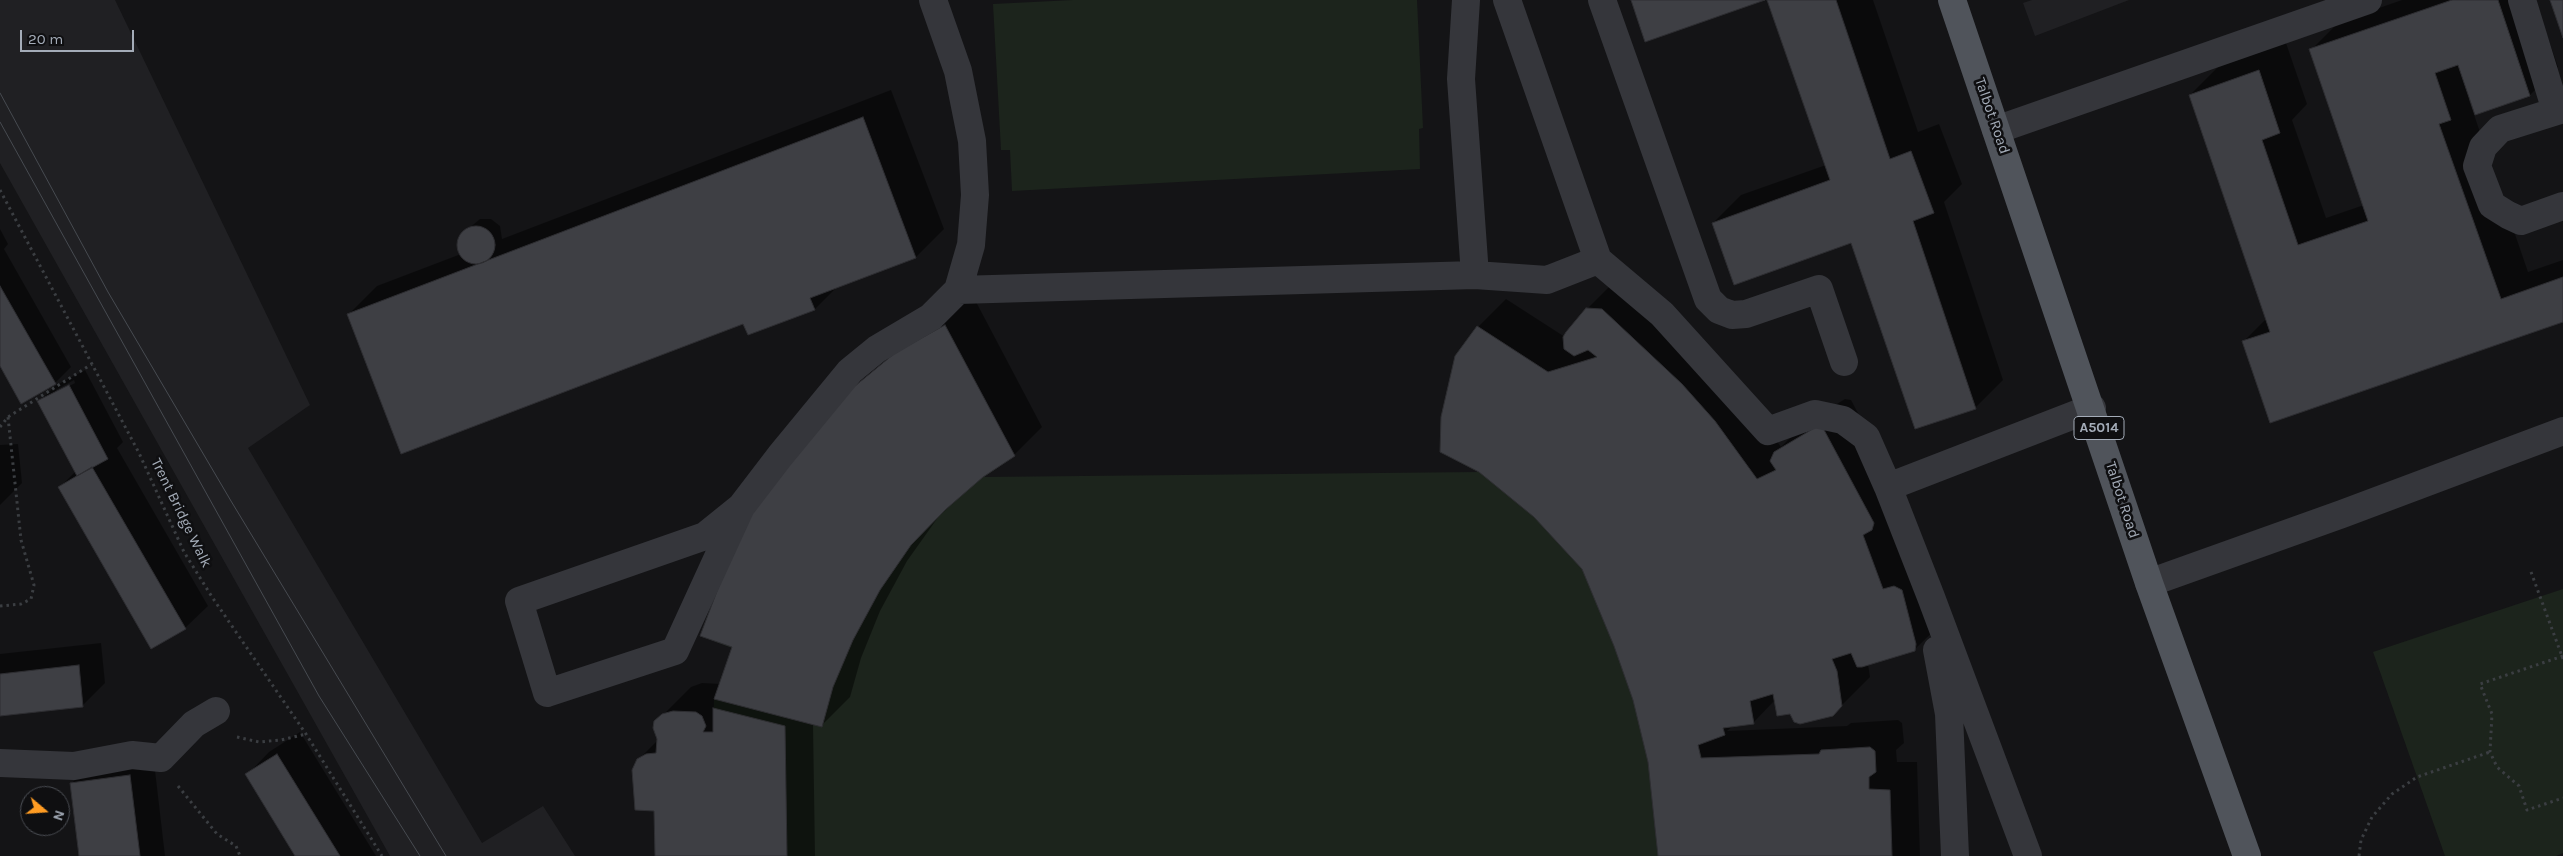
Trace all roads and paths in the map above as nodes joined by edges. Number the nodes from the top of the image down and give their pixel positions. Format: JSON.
{"nodes":[{"id":1,"x":933,"y":0,"type":"edge"},
{"id":2,"x":1466,"y":0,"type":"edge"},
{"id":3,"x":1507,"y":0,"type":"edge"},
{"id":4,"x":1602,"y":0,"type":"edge"},
{"id":5,"x":1952,"y":0,"type":"edge"},
{"id":6,"x":2368,"y":0,"type":"edge"},
{"id":7,"x":2522,"y":0,"type":"edge"},
{"id":8,"x":2560,"y":110,"type":"edge"},
{"id":9,"x":1996,"y":130,"type":"junction"},
{"id":10,"x":0,"y":190,"type":"edge"},
{"id":11,"x":2563,"y":206,"type":"edge"},
{"id":12,"x":1598,"y":260,"type":"junction"},
{"id":13,"x":1475,"y":275,"type":"junction"},
{"id":14,"x":958,"y":290,"type":"junction"},
{"id":15,"x":1844,"y":362,"type":"dead end"},
{"id":16,"x":92,"y":364,"type":"junction"},
{"id":17,"x":2092,"y":408,"type":"junction"},
{"id":18,"x":8,"y":417,"type":"junction"},
{"id":19,"x":0,"y":427,"type":"edge"},
{"id":20,"x":2563,"y":430,"type":"edge"},
{"id":21,"x":1888,"y":487,"type":"junction"},
{"id":22,"x":741,"y":507,"type":"junction"},
{"id":23,"x":2531,"y":572,"type":"dead end"},
{"id":24,"x":2150,"y":583,"type":"junction"},
{"id":25,"x":1931,"y":597,"type":"junction"},
{"id":26,"x":0,"y":606,"type":"edge"},
{"id":27,"x":2563,"y":657,"type":"edge"},
{"id":28,"x":216,"y":711,"type":"joint"},
{"id":29,"x":306,"y":734,"type":"junction"},
{"id":30,"x":2490,"y":752,"type":"junction"},
{"id":31,"x":161,"y":758,"type":"junction"},
{"id":32,"x":0,"y":763,"type":"edge"},
{"id":33,"x":2563,"y":798,"type":"edge"},
{"id":34,"x":240,"y":856,"type":"edge"},
{"id":35,"x":382,"y":856,"type":"edge"},
{"id":36,"x":1955,"y":856,"type":"edge"},
{"id":37,"x":2028,"y":856,"type":"edge"},
{"id":38,"x":2247,"y":856,"type":"edge"},
{"id":39,"x":2359,"y":856,"type":"edge"}],
"edges":[{"from":1,"to":14,"type":"street"},
{"from":2,"to":13,"type":"street"},
{"from":3,"to":12,"type":"street"},
{"from":4,"to":15,"type":"street"},
{"from":5,"to":9,"type":"main road","name":"Talbot Road","number":"A5014"},
{"from":6,"to":9,"type":"street"},
{"from":7,"to":8,"type":"street"},
{"from":8,"to":11,"type":"street"},
{"from":9,"to":17,"type":"main road","name":"Talbot Road","number":"A5014"},
{"from":10,"to":16,"type":"path","name":"Trent Bridge Walk"},
{"from":12,"to":13,"type":"street"},
{"from":12,"to":21,"type":"street"},
{"from":13,"to":14,"type":"street"},
{"from":14,"to":22,"type":"street"},
{"from":16,"to":18,"type":"path"},
{"from":16,"to":29,"type":"path","name":"Trent Bridge Walk"},
{"from":17,"to":21,"type":"street"},
{"from":17,"to":24,"type":"main road","name":"Talbot Road","number":"A5014"},
{"from":18,"to":19,"type":"path"},
{"from":18,"to":26,"type":"path"},
{"from":20,"to":24,"type":"street"},
{"from":21,"to":25,"type":"street"},
{"from":22,"to":22,"type":"street"},
{"from":23,"to":27,"type":"path"},
{"from":24,"to":38,"type":"main road","name":"Talbot Road","number":"A5014"},
{"from":25,"to":36,"type":"street"},
{"from":25,"to":37,"type":"street"},
{"from":27,"to":30,"type":"path"},
{"from":28,"to":29,"type":"path"},
{"from":28,"to":31,"type":"street"},
{"from":29,"to":35,"type":"path","name":"Trent Bridge Walk"},
{"from":30,"to":33,"type":"path"},
{"from":30,"to":39,"type":"path"},
{"from":31,"to":32,"type":"street"},
{"from":31,"to":34,"type":"path"}]}
